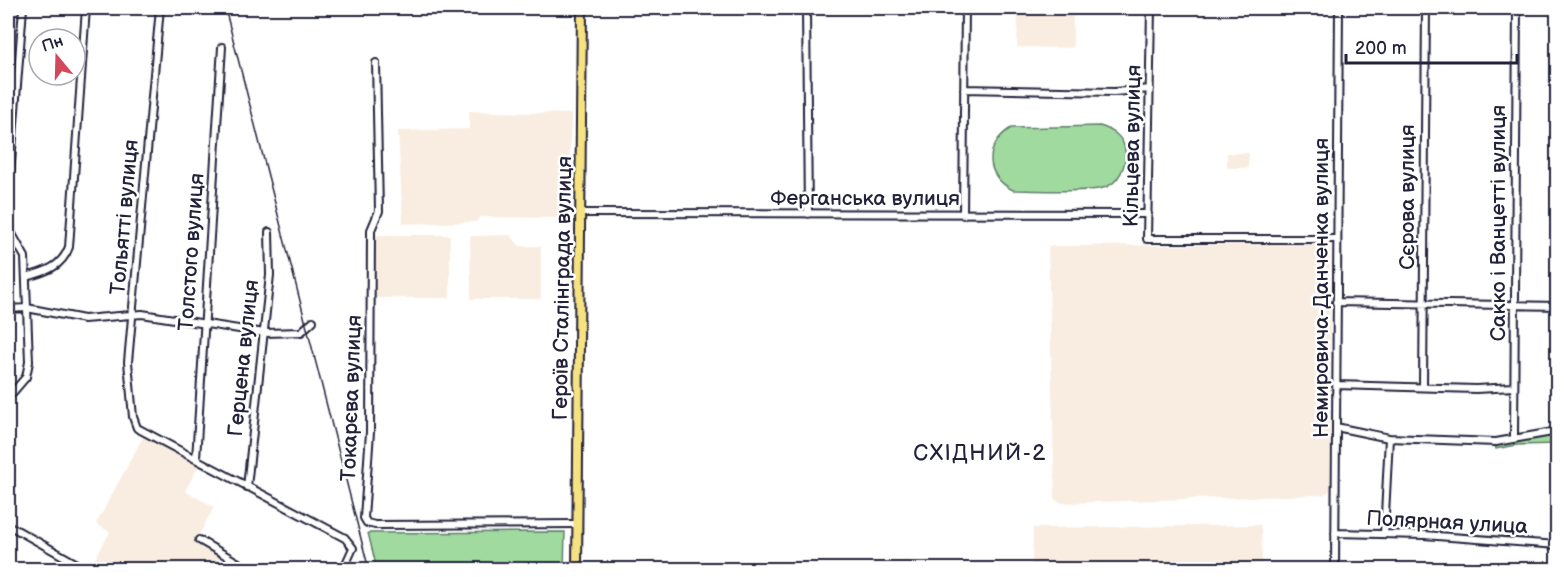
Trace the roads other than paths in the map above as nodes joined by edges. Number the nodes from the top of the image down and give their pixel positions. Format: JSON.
{"nodes":[{"id":1,"x":23,"y":8,"type":"edge"},
{"id":2,"x":86,"y":8,"type":"edge"},
{"id":3,"x":160,"y":8,"type":"edge"},
{"id":4,"x":582,"y":8,"type":"edge"},
{"id":5,"x":807,"y":8,"type":"edge"},
{"id":6,"x":965,"y":8,"type":"edge"},
{"id":7,"x":1151,"y":8,"type":"edge"},
{"id":8,"x":1339,"y":8,"type":"edge"},
{"id":9,"x":1426,"y":8,"type":"edge"},
{"id":10,"x":1517,"y":8,"type":"edge"},
{"id":11,"x":222,"y":47,"type":"dead end"},
{"id":12,"x":376,"y":63,"type":"dead end"},
{"id":13,"x":964,"y":88,"type":"junction"},
{"id":14,"x":1150,"y":89,"type":"junction"},
{"id":15,"x":8,"y":159,"type":"edge"},
{"id":16,"x":8,"y":201,"type":"edge"},
{"id":17,"x":581,"y":213,"type":"junction"},
{"id":18,"x":808,"y":214,"type":"junction"},
{"id":19,"x":1148,"y":214,"type":"junction"},
{"id":20,"x":963,"y":215,"type":"junction"},
{"id":21,"x":8,"y":218,"type":"edge"},
{"id":22,"x":269,"y":232,"type":"dead end"},
{"id":23,"x":1337,"y":240,"type":"junction"},
{"id":24,"x":26,"y":277,"type":"junction"},
{"id":25,"x":1336,"y":302,"type":"junction"},
{"id":26,"x":1423,"y":304,"type":"junction"},
{"id":27,"x":1514,"y":305,"type":"junction"},
{"id":28,"x":1557,"y":306,"type":"edge"},
{"id":29,"x":27,"y":308,"type":"junction"},
{"id":30,"x":8,"y":309,"type":"edge"},
{"id":31,"x":132,"y":315,"type":"junction"},
{"id":32,"x":313,"y":321,"type":"dead end"},
{"id":33,"x":203,"y":325,"type":"junction"},
{"id":34,"x":265,"y":333,"type":"junction"},
{"id":35,"x":1336,"y":385,"type":"junction"},
{"id":36,"x":1423,"y":387,"type":"junction"},
{"id":37,"x":1514,"y":387,"type":"junction"},
{"id":38,"x":8,"y":398,"type":"edge"},
{"id":39,"x":1336,"y":427,"type":"junction"},
{"id":40,"x":1557,"y":431,"type":"edge"},
{"id":41,"x":1389,"y":438,"type":"junction"},
{"id":42,"x":1514,"y":438,"type":"junction"},
{"id":43,"x":196,"y":459,"type":"junction"},
{"id":44,"x":247,"y":487,"type":"junction"},
{"id":45,"x":578,"y":524,"type":"junction"},
{"id":46,"x":8,"y":525,"type":"edge"},
{"id":47,"x":1335,"y":533,"type":"junction"},
{"id":48,"x":1384,"y":534,"type":"junction"},
{"id":49,"x":199,"y":540,"type":"dead end"},
{"id":50,"x":1557,"y":545,"type":"edge"},
{"id":51,"x":88,"y":570,"type":"edge"},
{"id":52,"x":251,"y":570,"type":"edge"},
{"id":53,"x":343,"y":570,"type":"edge"},
{"id":54,"x":577,"y":570,"type":"edge"},
{"id":55,"x":1335,"y":570,"type":"edge"}],
"edges":[{"from":1,"to":15,"type":"street"},
{"from":2,"to":24,"type":"street"},
{"from":3,"to":31,"type":"street","name":"Тольятті вулиця"},
{"from":4,"to":17,"type":"main road","name":"Героїв Сталінграда вулиця"},
{"from":5,"to":18,"type":"street"},
{"from":6,"to":13,"type":"street"},
{"from":7,"to":14,"type":"street","name":"Кільцева вулиця"},
{"from":8,"to":23,"type":"street","name":"Немировича-Данченка вулиця"},
{"from":9,"to":26,"type":"street","name":"Сєрова вулиця"},
{"from":10,"to":27,"type":"street","name":"Сакко і Ванцетті вулиця"},
{"from":11,"to":33,"type":"street","name":"Толстого вулиця"},
{"from":12,"to":45,"type":"street","name":"Токарєва вулиця"},
{"from":13,"to":14,"type":"street"},
{"from":13,"to":20,"type":"street"},
{"from":14,"to":19,"type":"street","name":"Кільцева вулиця"},
{"from":15,"to":16,"type":"street"},
{"from":17,"to":18,"type":"street","name":"Ферганська вулиця"},
{"from":17,"to":45,"type":"main road","name":"Героїв Сталінграда вулиця"},
{"from":18,"to":20,"type":"street","name":"Ферганська вулиця"},
{"from":19,"to":20,"type":"street","name":"Ферганська вулиця"},
{"from":19,"to":23,"type":"street","name":"Кільцева вулиця"},
{"from":21,"to":24,"type":"street"},
{"from":22,"to":34,"type":"street","name":"Герцена вулиця"},
{"from":23,"to":25,"type":"street","name":"Немировича-Данченка вулиця"},
{"from":24,"to":29,"type":"street"},
{"from":25,"to":26,"type":"street"},
{"from":25,"to":35,"type":"street","name":"Немировича-Данченка вулиця"},
{"from":26,"to":27,"type":"street"},
{"from":26,"to":36,"type":"street","name":"Сєрова вулиця"},
{"from":27,"to":28,"type":"street"},
{"from":27,"to":37,"type":"street","name":"Сакко і Ванцетті вулиця"},
{"from":29,"to":30,"type":"street"},
{"from":29,"to":31,"type":"street"},
{"from":29,"to":38,"type":"street"},
{"from":31,"to":33,"type":"street"},
{"from":31,"to":43,"type":"street","name":"Тольятті вулиця"},
{"from":32,"to":34,"type":"street"},
{"from":33,"to":34,"type":"street"},
{"from":33,"to":43,"type":"street","name":"Толстого вулиця"},
{"from":34,"to":44,"type":"street","name":"Герцена вулиця"},
{"from":35,"to":36,"type":"street"},
{"from":35,"to":39,"type":"street","name":"Немировича-Данченка вулиця"},
{"from":36,"to":37,"type":"street"},
{"from":37,"to":42,"type":"street","name":"Сакко і Ванцетті вулиця"},
{"from":39,"to":41,"type":"street"},
{"from":39,"to":47,"type":"street","name":"Немировича-Данченка вулиця"},
{"from":40,"to":42,"type":"street"},
{"from":41,"to":42,"type":"street"},
{"from":41,"to":48,"type":"street"},
{"from":43,"to":44,"type":"street"},
{"from":44,"to":53,"type":"street"},
{"from":45,"to":54,"type":"main road","name":"Героїв Сталінграда вулиця"},
{"from":46,"to":51,"type":"street"},
{"from":47,"to":48,"type":"street","name":"Полярная улица"},
{"from":47,"to":55,"type":"street","name":"Немировича-Данченка вулиця"},
{"from":48,"to":50,"type":"street","name":"Полярная улица"},
{"from":49,"to":52,"type":"street"}]}
